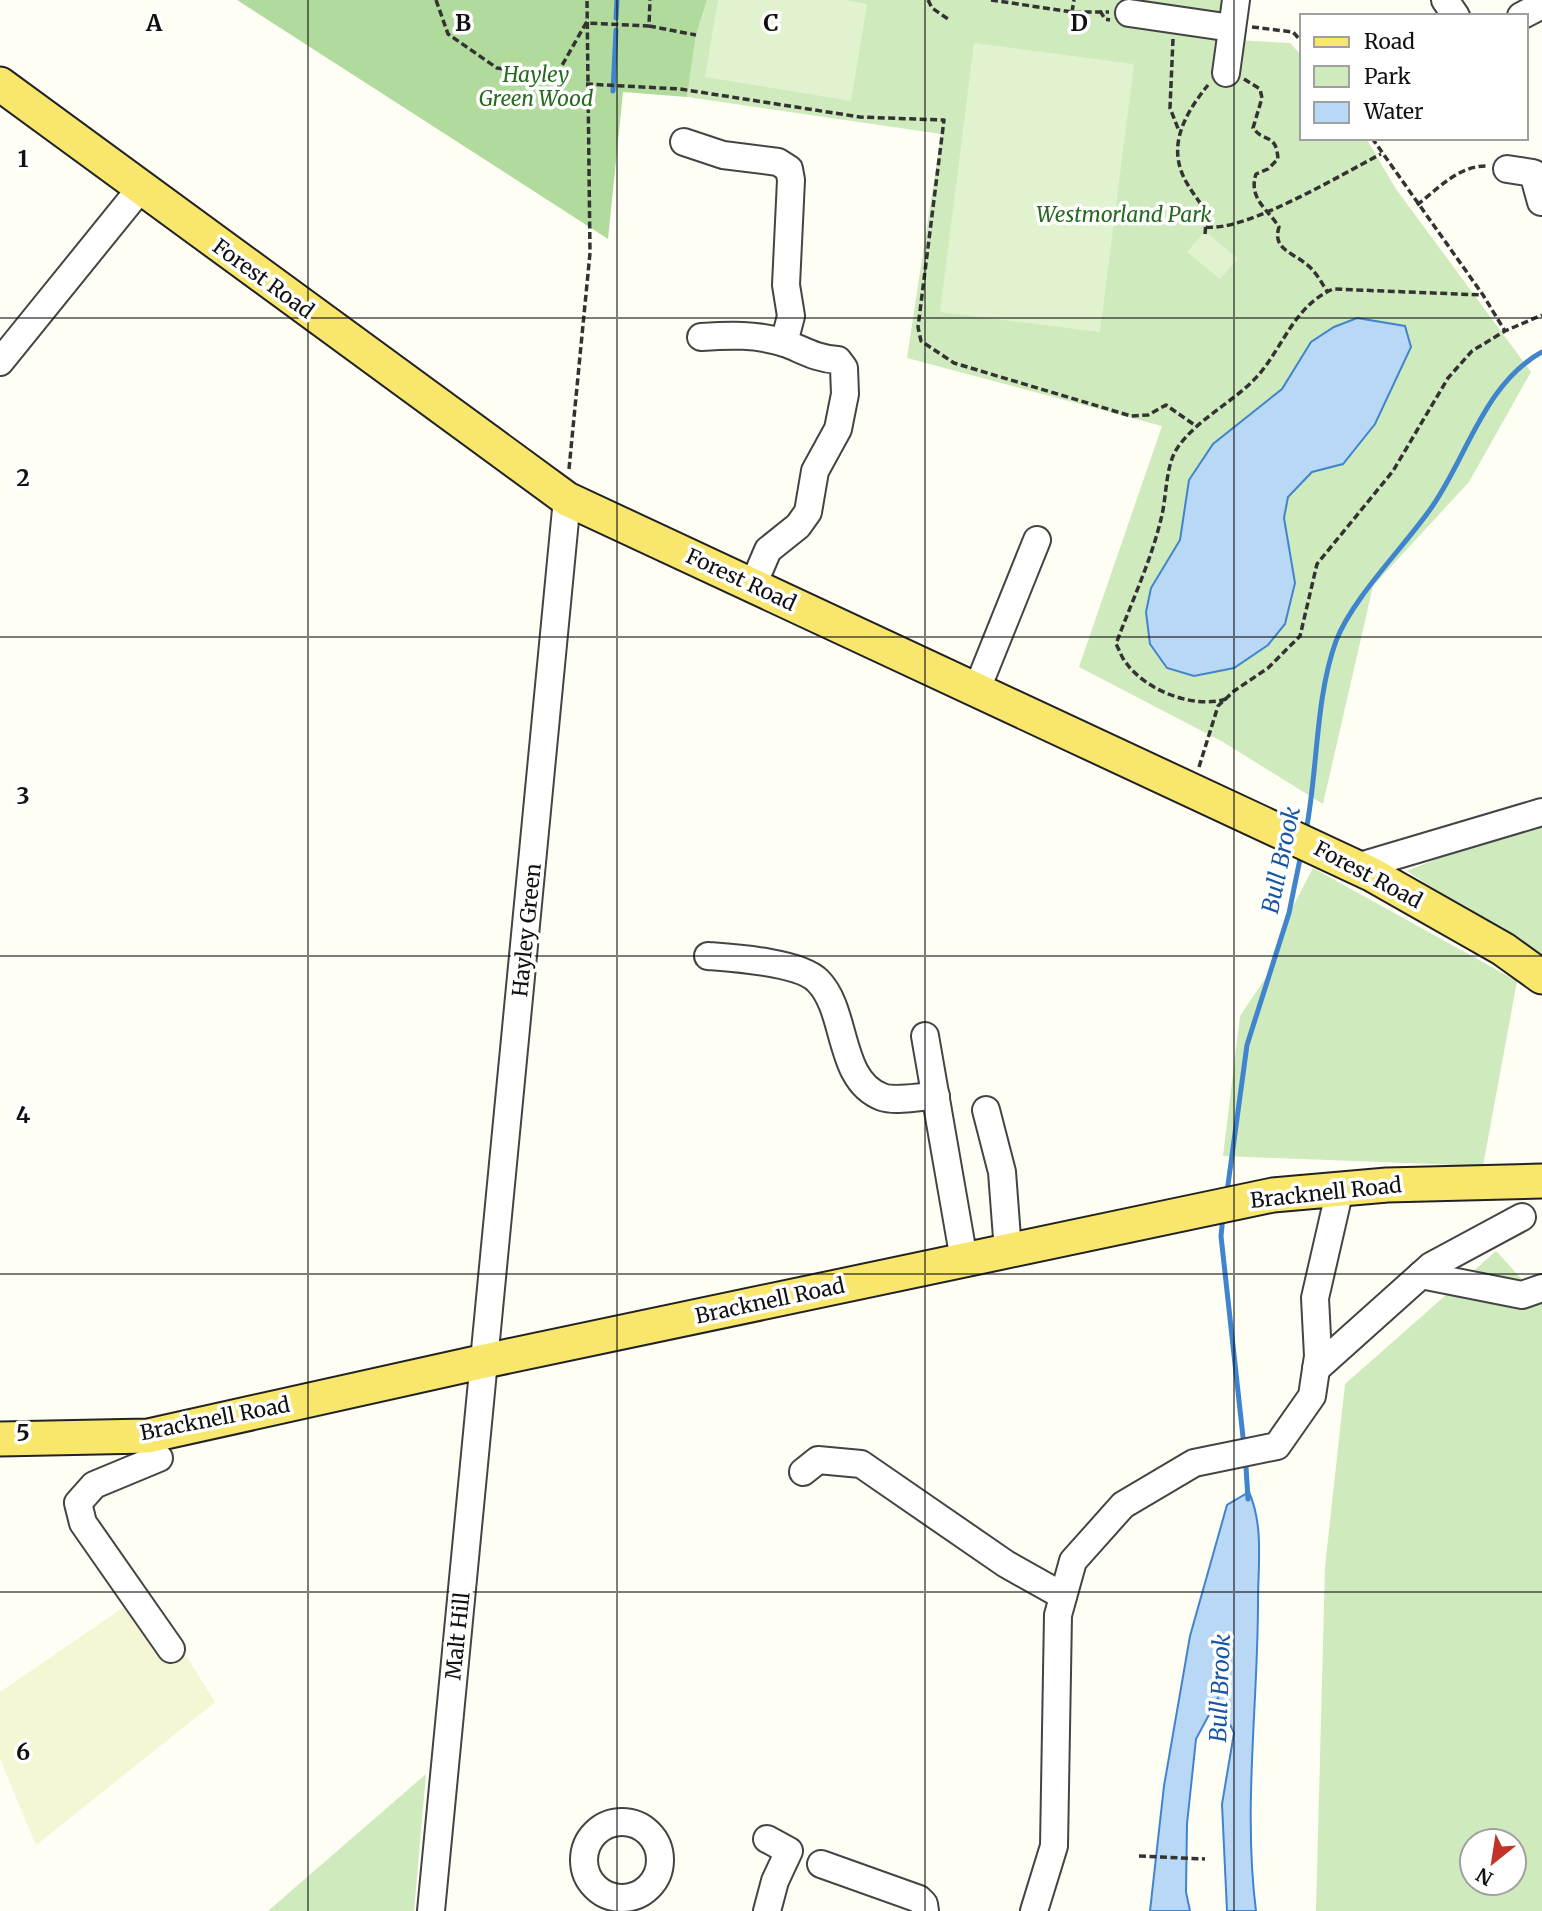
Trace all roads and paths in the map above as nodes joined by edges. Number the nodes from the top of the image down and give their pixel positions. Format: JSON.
{"nodes":[{"id":1,"x":436,"y":0,"type":"edge"},
{"id":2,"x":587,"y":0,"type":"edge"},
{"id":3,"x":650,"y":0,"type":"edge"},
{"id":4,"x":928,"y":0,"type":"edge"},
{"id":5,"x":991,"y":0,"type":"edge"},
{"id":6,"x":1035,"y":0,"type":"edge"},
{"id":7,"x":1074,"y":0,"type":"edge"},
{"id":8,"x":1236,"y":0,"type":"edge"},
{"id":9,"x":1542,"y":5,"type":"edge"},
{"id":10,"x":1034,"y":6,"type":"junction"},
{"id":11,"x":1100,"y":11,"type":"junction"},
{"id":12,"x":1072,"y":12,"type":"junction"},
{"id":13,"x":1525,"y":14,"type":"edge"},
{"id":14,"x":1123,"y":17,"type":"junction"},
{"id":15,"x":948,"y":19,"type":"dead end"},
{"id":16,"x":586,"y":23,"type":"junction"},
{"id":17,"x":649,"y":26,"type":"junction"},
{"id":18,"x":1238,"y":27,"type":"junction"},
{"id":19,"x":1173,"y":33,"type":"dead end"},
{"id":20,"x":696,"y":35,"type":"dead end"},
{"id":21,"x":1300,"y":40,"type":"edge"},
{"id":22,"x":1226,"y":73,"type":"junction"},
{"id":23,"x":0,"y":84,"type":"edge"},
{"id":24,"x":586,"y":84,"type":"junction"},
{"id":25,"x":1180,"y":132,"type":"junction"},
{"id":26,"x":1372,"y":140,"type":"edge"},
{"id":27,"x":684,"y":142,"type":"dead end"},
{"id":28,"x":1381,"y":154,"type":"junction"},
{"id":29,"x":1527,"y":169,"type":"edge"},
{"id":30,"x":140,"y":189,"type":"junction"},
{"id":31,"x":1541,"y":202,"type":"edge"},
{"id":32,"x":1417,"y":205,"type":"junction"},
{"id":33,"x":1264,"y":212,"type":"junction"},
{"id":34,"x":1206,"y":227,"type":"junction"},
{"id":35,"x":1205,"y":234,"type":"dead end"},
{"id":36,"x":1327,"y":291,"type":"junction"},
{"id":37,"x":1483,"y":295,"type":"junction"},
{"id":38,"x":1542,"y":316,"type":"edge"},
{"id":39,"x":1505,"y":331,"type":"junction"},
{"id":40,"x":701,"y":337,"type":"dead end"},
{"id":41,"x":784,"y":343,"type":"junction"},
{"id":42,"x":0,"y":362,"type":"edge"},
{"id":43,"x":1196,"y":426,"type":"junction"},
{"id":44,"x":567,"y":499,"type":"junction"},
{"id":45,"x":1037,"y":540,"type":"dead end"},
{"id":46,"x":753,"y":585,"type":"junction"},
{"id":47,"x":977,"y":689,"type":"junction"},
{"id":48,"x":1226,"y":699,"type":"junction"},
{"id":49,"x":1192,"y":789,"type":"junction"},
{"id":50,"x":1542,"y":812,"type":"edge"},
{"id":51,"x":1357,"y":867,"type":"junction"},
{"id":52,"x":708,"y":956,"type":"dead end"},
{"id":53,"x":1542,"y":977,"type":"edge"},
{"id":54,"x":925,"y":1035,"type":"dead end"},
{"id":55,"x":936,"y":1096,"type":"junction"},
{"id":56,"x":986,"y":1110,"type":"dead end"},
{"id":57,"x":1542,"y":1181,"type":"edge"},
{"id":58,"x":1340,"y":1189,"type":"junction"},
{"id":59,"x":1522,"y":1217,"type":"dead end"},
{"id":60,"x":1008,"y":1251,"type":"junction"},
{"id":61,"x":964,"y":1260,"type":"junction"},
{"id":62,"x":1420,"y":1275,"type":"junction"},
{"id":63,"x":1542,"y":1288,"type":"edge"},
{"id":64,"x":485,"y":1361,"type":"junction"},
{"id":65,"x":1316,"y":1369,"type":"junction"},
{"id":66,"x":0,"y":1439,"type":"edge"},
{"id":67,"x":159,"y":1458,"type":"dead end"},
{"id":68,"x":803,"y":1472,"type":"dead end"},
{"id":69,"x":1063,"y":1596,"type":"junction"},
{"id":70,"x":171,"y":1650,"type":"dead end"},
{"id":71,"x":766,"y":1839,"type":"dead end"},
{"id":72,"x":1139,"y":1856,"type":"dead end"},
{"id":73,"x":1205,"y":1859,"type":"dead end"},
{"id":74,"x":821,"y":1864,"type":"dead end"},
{"id":75,"x":603,"y":1902,"type":"edge"},
{"id":76,"x":640,"y":1903,"type":"edge"},
{"id":77,"x":431,"y":1911,"type":"edge"},
{"id":78,"x":767,"y":1911,"type":"edge"},
{"id":79,"x":925,"y":1911,"type":"edge"},
{"id":80,"x":1034,"y":1911,"type":"edge"}],
"edges":[{"from":1,"to":16,"type":"path"},
{"from":2,"to":16,"type":"path"},
{"from":3,"to":17,"type":"path"},
{"from":4,"to":15,"type":"path"},
{"from":5,"to":10,"type":"path"},
{"from":6,"to":10,"type":"path"},
{"from":7,"to":12,"type":"path"},
{"from":8,"to":18,"type":"street"},
{"from":9,"to":13,"type":"street"},
{"from":10,"to":12,"type":"path"},
{"from":11,"to":12,"type":"path"},
{"from":11,"to":14,"type":"path"},
{"from":11,"to":14,"type":"path"},
{"from":14,"to":18,"type":"street"},
{"from":16,"to":17,"type":"path"},
{"from":16,"to":24,"type":"path"},
{"from":17,"to":20,"type":"path"},
{"from":18,"to":21,"type":"path"},
{"from":18,"to":22,"type":"street"},
{"from":19,"to":25,"type":"path"},
{"from":22,"to":25,"type":"path"},
{"from":22,"to":33,"type":"path"},
{"from":23,"to":30,"type":"main road","name":"Forest Road"},
{"from":24,"to":43,"type":"path"},
{"from":24,"to":44,"type":"path"},
{"from":25,"to":34,"type":"path"},
{"from":26,"to":28,"type":"path"},
{"from":27,"to":41,"type":"street"},
{"from":28,"to":32,"type":"path"},
{"from":28,"to":33,"type":"path"},
{"from":29,"to":31,"type":"street"},
{"from":29,"to":32,"type":"path"},
{"from":30,"to":42,"type":"street"},
{"from":30,"to":44,"type":"main road","name":"Forest Road"},
{"from":32,"to":37,"type":"path"},
{"from":33,"to":34,"type":"path"},
{"from":33,"to":36,"type":"path"},
{"from":34,"to":35,"type":"path"},
{"from":36,"to":37,"type":"path"},
{"from":36,"to":43,"type":"path"},
{"from":37,"to":39,"type":"path"},
{"from":38,"to":39,"type":"path"},
{"from":39,"to":48,"type":"path"},
{"from":40,"to":41,"type":"street"},
{"from":41,"to":46,"type":"street"},
{"from":43,"to":48,"type":"path"},
{"from":44,"to":46,"type":"main road","name":"Forest Road"},
{"from":44,"to":64,"type":"street","name":"Hayley Green"},
{"from":45,"to":47,"type":"street"},
{"from":46,"to":47,"type":"main road","name":"Forest Road"},
{"from":47,"to":49,"type":"main road","name":"Forest Road"},
{"from":48,"to":49,"type":"path"},
{"from":49,"to":51,"type":"main road","name":"Forest Road"},
{"from":50,"to":51,"type":"street"},
{"from":51,"to":53,"type":"main road","name":"Forest Road"},
{"from":52,"to":55,"type":"street"},
{"from":54,"to":55,"type":"street"},
{"from":55,"to":61,"type":"street"},
{"from":56,"to":60,"type":"street"},
{"from":57,"to":58,"type":"main road","name":"Bracknell Road"},
{"from":58,"to":60,"type":"main road","name":"Bracknell Road"},
{"from":58,"to":65,"type":"street"},
{"from":59,"to":62,"type":"street"},
{"from":60,"to":61,"type":"main road","name":"Bracknell Road"},
{"from":61,"to":64,"type":"main road","name":"Bracknell Road"},
{"from":62,"to":63,"type":"street"},
{"from":62,"to":65,"type":"street"},
{"from":64,"to":66,"type":"main road","name":"Bracknell Road"},
{"from":64,"to":77,"type":"street","name":"Malt Hill"},
{"from":65,"to":69,"type":"street"},
{"from":67,"to":70,"type":"street"},
{"from":68,"to":69,"type":"street"},
{"from":69,"to":80,"type":"street"},
{"from":71,"to":78,"type":"street"},
{"from":72,"to":73,"type":"path"},
{"from":74,"to":79,"type":"street"},
{"from":75,"to":76,"type":"street"},
{"from":75,"to":76,"type":"street"}]}
